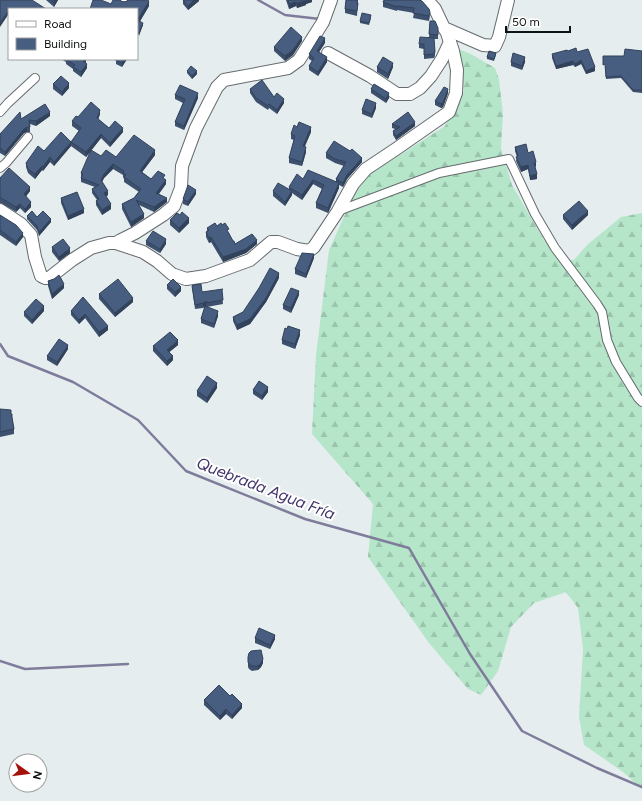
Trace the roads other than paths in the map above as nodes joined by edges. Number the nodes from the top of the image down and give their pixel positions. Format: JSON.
{"nodes":[{"id":1,"x":331,"y":0,"type":"edge"},
{"id":2,"x":427,"y":0,"type":"edge"},
{"id":3,"x":508,"y":0,"type":"edge"},
{"id":4,"x":444,"y":28,"type":"junction"},
{"id":5,"x":450,"y":42,"type":"junction"},
{"id":6,"x":328,"y":53,"type":"dead end"},
{"id":7,"x":35,"y":78,"type":"dead end"},
{"id":8,"x":0,"y":112,"type":"edge"},
{"id":9,"x":28,"y":137,"type":"dead end"},
{"id":10,"x":0,"y":168,"type":"edge"},
{"id":11,"x":0,"y":210,"type":"edge"},
{"id":12,"x":338,"y":211,"type":"junction"},
{"id":13,"x":116,"y":243,"type":"junction"},
{"id":14,"x":642,"y":402,"type":"edge"}],
"edges":[{"from":1,"to":13,"type":"street"},
{"from":2,"to":4,"type":"street"},
{"from":3,"to":4,"type":"street"},
{"from":4,"to":5,"type":"street"},
{"from":5,"to":6,"type":"street"},
{"from":5,"to":12,"type":"street"},
{"from":7,"to":8,"type":"street"},
{"from":9,"to":10,"type":"street"},
{"from":11,"to":13,"type":"street"},
{"from":12,"to":13,"type":"street"},
{"from":12,"to":14,"type":"street"}]}
